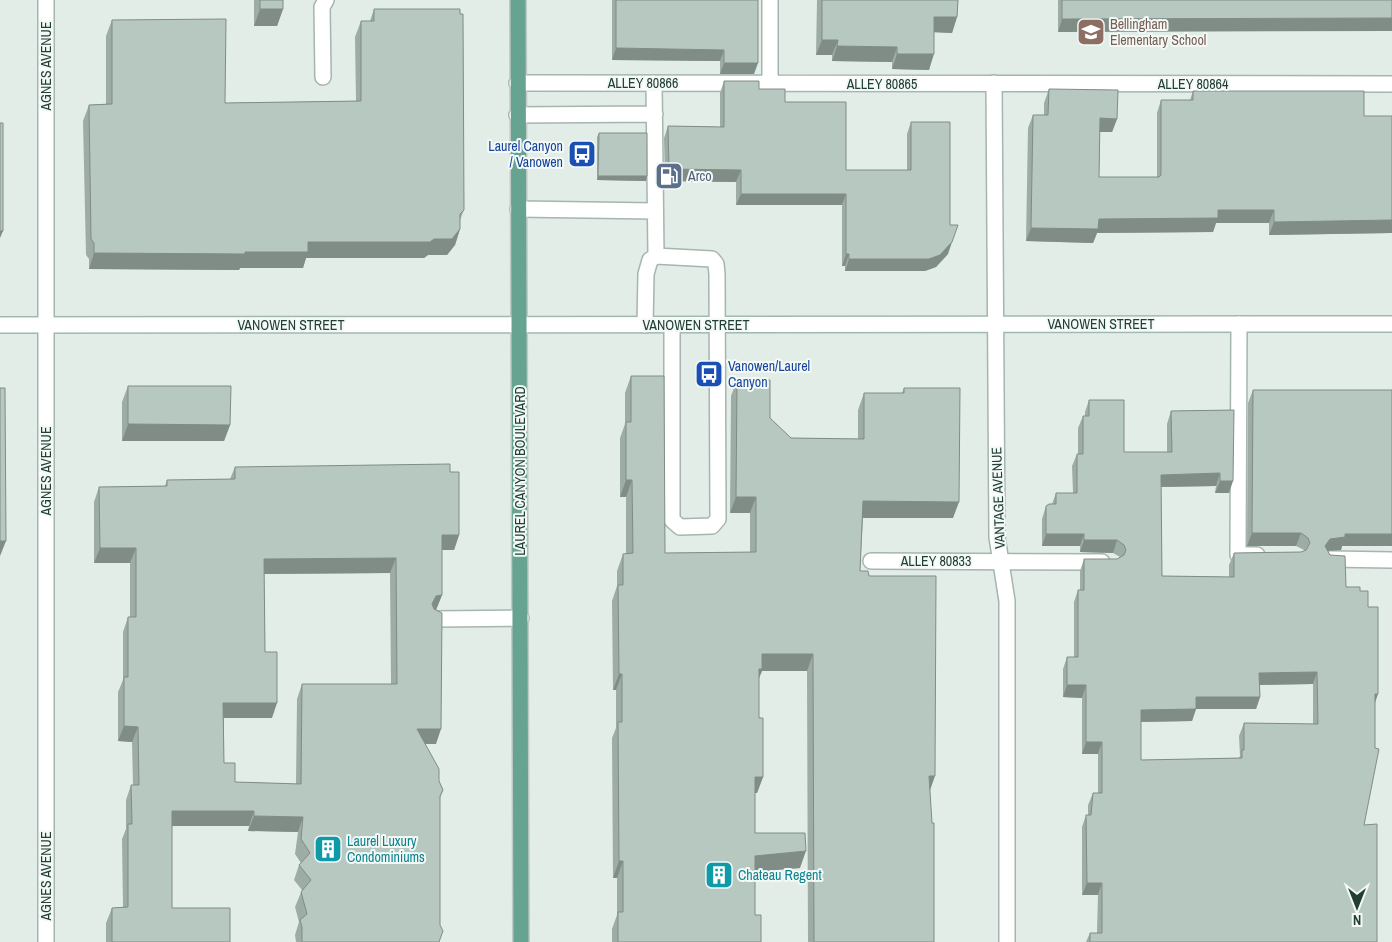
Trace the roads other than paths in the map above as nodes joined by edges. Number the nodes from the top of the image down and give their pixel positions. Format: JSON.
{"nodes":[{"id":1,"x":46,"y":0,"type":"edge"},
{"id":2,"x":326,"y":0,"type":"edge"},
{"id":3,"x":518,"y":0,"type":"edge"},
{"id":4,"x":770,"y":0,"type":"edge"},
{"id":5,"x":322,"y":77,"type":"dead end"},
{"id":6,"x":517,"y":83,"type":"junction"},
{"id":7,"x":654,"y":83,"type":"junction"},
{"id":8,"x":994,"y":83,"type":"junction"},
{"id":9,"x":770,"y":84,"type":"junction"},
{"id":10,"x":1392,"y":84,"type":"edge"},
{"id":11,"x":654,"y":114,"type":"junction"},
{"id":12,"x":517,"y":115,"type":"junction"},
{"id":13,"x":518,"y":209,"type":"junction"},
{"id":14,"x":655,"y":210,"type":"junction"},
{"id":15,"x":656,"y":256,"type":"junction"},
{"id":16,"x":995,"y":324,"type":"junction"},
{"id":17,"x":1239,"y":324,"type":"junction"},
{"id":18,"x":1392,"y":324,"type":"edge"},
{"id":19,"x":672,"y":325,"type":"junction"},
{"id":20,"x":718,"y":325,"type":"junction"},
{"id":21,"x":0,"y":326,"type":"edge"},
{"id":22,"x":47,"y":326,"type":"junction"},
{"id":23,"x":519,"y":326,"type":"junction"},
{"id":24,"x":645,"y":326,"type":"junction"},
{"id":25,"x":1267,"y":555,"type":"edge"},
{"id":26,"x":1330,"y":559,"type":"edge"},
{"id":27,"x":1392,"y":560,"type":"edge"},
{"id":28,"x":871,"y":561,"type":"dead end"},
{"id":29,"x":1001,"y":562,"type":"junction"},
{"id":30,"x":1112,"y":562,"type":"edge"},
{"id":31,"x":521,"y":618,"type":"junction"},
{"id":32,"x":436,"y":619,"type":"edge"},
{"id":33,"x":46,"y":942,"type":"edge"},
{"id":34,"x":521,"y":942,"type":"edge"},
{"id":35,"x":1007,"y":942,"type":"edge"}],
"edges":[{"from":1,"to":22,"type":"street","name":"AGNES AVENUE"},
{"from":2,"to":5,"type":"street"},
{"from":3,"to":6,"type":"main road","name":"LAUREL CANYON BOULEVARD"},
{"from":4,"to":9,"type":"street"},
{"from":6,"to":7,"type":"street","name":"ALLEY 80866"},
{"from":6,"to":12,"type":"main road","name":"LAUREL CANYON BOULEVARD"},
{"from":7,"to":9,"type":"street","name":"ALLEY 80866"},
{"from":7,"to":11,"type":"street"},
{"from":8,"to":9,"type":"street","name":"ALLEY 80865"},
{"from":8,"to":10,"type":"street","name":"ALLEY 80864"},
{"from":8,"to":16,"type":"street","name":"VANTAGE AVENUE"},
{"from":11,"to":12,"type":"street"},
{"from":11,"to":14,"type":"street"},
{"from":12,"to":13,"type":"main road","name":"LAUREL CANYON BOULEVARD"},
{"from":13,"to":14,"type":"street"},
{"from":13,"to":23,"type":"main road","name":"LAUREL CANYON BOULEVARD"},
{"from":14,"to":15,"type":"street"},
{"from":15,"to":20,"type":"street"},
{"from":15,"to":24,"type":"street"},
{"from":16,"to":17,"type":"street","name":"VANOWEN STREET"},
{"from":16,"to":20,"type":"street","name":"VANOWEN STREET"},
{"from":16,"to":29,"type":"street","name":"VANTAGE AVENUE"},
{"from":17,"to":18,"type":"street","name":"VANOWEN STREET"},
{"from":17,"to":25,"type":"street"},
{"from":19,"to":20,"type":"street","name":"VANOWEN STREET"},
{"from":19,"to":20,"type":"street"},
{"from":19,"to":24,"type":"street","name":"VANOWEN STREET"},
{"from":21,"to":22,"type":"street","name":"VANOWEN STREET"},
{"from":22,"to":23,"type":"street","name":"VANOWEN STREET"},
{"from":22,"to":33,"type":"street","name":"AGNES AVENUE"},
{"from":23,"to":24,"type":"street","name":"VANOWEN STREET"},
{"from":23,"to":31,"type":"main road","name":"LAUREL CANYON BOULEVARD"},
{"from":26,"to":27,"type":"street"},
{"from":28,"to":29,"type":"street","name":"ALLEY 80833"},
{"from":29,"to":30,"type":"street","name":"ALLEY 80833"},
{"from":29,"to":35,"type":"street","name":"VANTAGE AVENUE"},
{"from":31,"to":32,"type":"street"},
{"from":31,"to":34,"type":"main road","name":"LAUREL CANYON BOULEVARD"}]}
